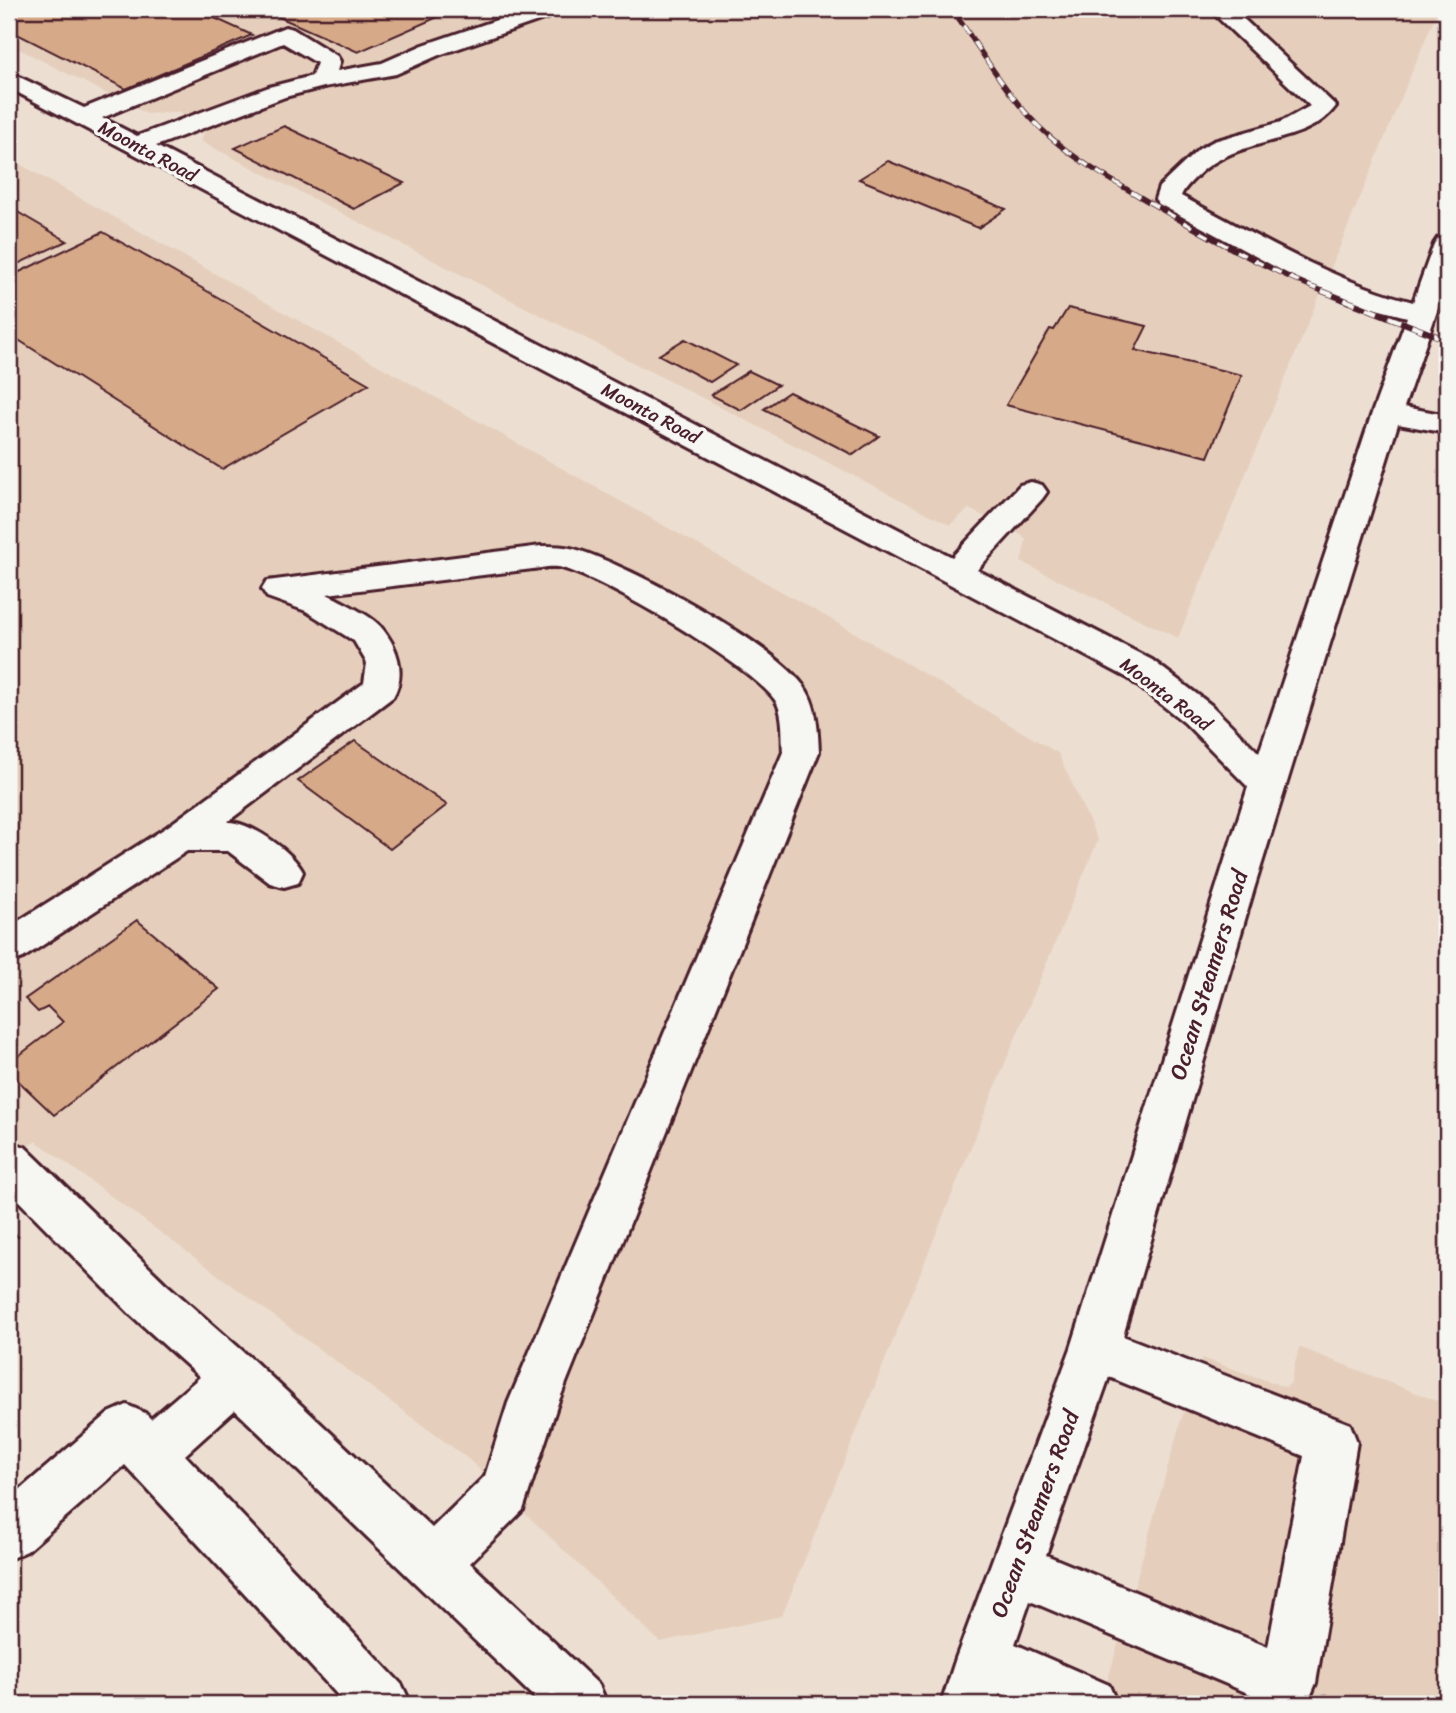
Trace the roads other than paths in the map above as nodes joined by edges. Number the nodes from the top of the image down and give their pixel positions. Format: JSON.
{"nodes":[{"id":1,"x":550,"y":9,"type":"edge"},
{"id":2,"x":1220,"y":9,"type":"edge"},
{"id":3,"x":322,"y":80,"type":"junction"},
{"id":4,"x":17,"y":87,"type":"edge"},
{"id":5,"x":84,"y":117,"type":"junction"},
{"id":6,"x":137,"y":145,"type":"junction"},
{"id":7,"x":1447,"y":244,"type":"edge"},
{"id":8,"x":1423,"y":313,"type":"junction"},
{"id":9,"x":1387,"y":413,"type":"junction"},
{"id":10,"x":1447,"y":424,"type":"edge"},
{"id":11,"x":1031,"y":492,"type":"dead end"},
{"id":12,"x":956,"y":572,"type":"junction"},
{"id":13,"x":1268,"y":784,"type":"junction"},
{"id":14,"x":180,"y":837,"type":"junction"},
{"id":15,"x":284,"y":872,"type":"dead end"},
{"id":16,"x":9,"y":947,"type":"edge"},
{"id":17,"x":9,"y":1161,"type":"edge"},
{"id":18,"x":1095,"y":1348,"type":"junction"},
{"id":19,"x":236,"y":1377,"type":"junction"},
{"id":20,"x":149,"y":1454,"type":"junction"},
{"id":21,"x":9,"y":1533,"type":"edge"},
{"id":22,"x":432,"y":1564,"type":"junction"},
{"id":23,"x":1016,"y":1569,"type":"junction"},
{"id":24,"x":976,"y":1681,"type":"edge"},
{"id":25,"x":383,"y":1704,"type":"edge"},
{"id":26,"x":580,"y":1704,"type":"edge"},
{"id":27,"x":1090,"y":1704,"type":"edge"}],
"edges":[{"from":1,"to":3,"type":"street"},
{"from":2,"to":8,"type":"street"},
{"from":3,"to":5,"type":"street"},
{"from":3,"to":6,"type":"street"},
{"from":4,"to":5,"type":"street","name":"Moonta Road"},
{"from":5,"to":6,"type":"street","name":"Moonta Road"},
{"from":6,"to":12,"type":"street","name":"Moonta Road"},
{"from":7,"to":8,"type":"street","name":"Ocean Steamers Road"},
{"from":8,"to":9,"type":"street","name":"Ocean Steamers Road"},
{"from":9,"to":10,"type":"street"},
{"from":9,"to":13,"type":"street","name":"Ocean Steamers Road"},
{"from":11,"to":12,"type":"street"},
{"from":12,"to":13,"type":"street","name":"Moonta Road"},
{"from":13,"to":18,"type":"street","name":"Ocean Steamers Road"},
{"from":14,"to":15,"type":"street"},
{"from":14,"to":16,"type":"street"},
{"from":14,"to":22,"type":"street"},
{"from":17,"to":19,"type":"street"},
{"from":18,"to":23,"type":"street","name":"Ocean Steamers Road"},
{"from":18,"to":23,"type":"street"},
{"from":19,"to":20,"type":"street"},
{"from":19,"to":22,"type":"street"},
{"from":20,"to":21,"type":"street"},
{"from":20,"to":25,"type":"street"},
{"from":22,"to":26,"type":"street"},
{"from":23,"to":24,"type":"street","name":"Ocean Steamers Road"},
{"from":24,"to":27,"type":"street"}]}
